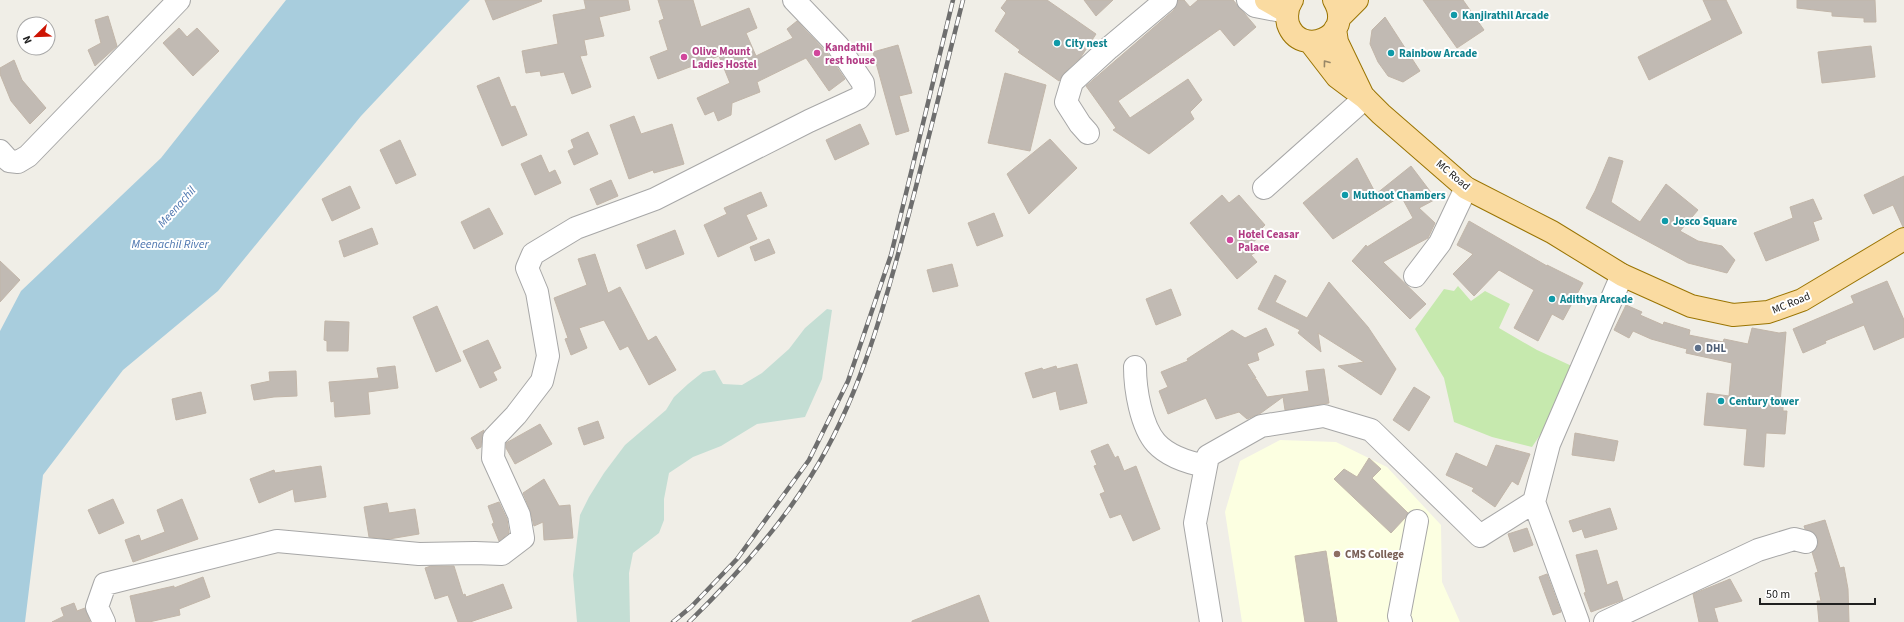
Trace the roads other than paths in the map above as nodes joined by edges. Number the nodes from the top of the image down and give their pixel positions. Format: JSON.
{"nodes":[{"id":1,"x":179,"y":0,"type":"edge"},
{"id":2,"x":794,"y":0,"type":"edge"},
{"id":3,"x":1166,"y":0,"type":"edge"},
{"id":4,"x":1248,"y":0,"type":"edge"},
{"id":5,"x":1266,"y":0,"type":"edge"},
{"id":6,"x":1357,"y":0,"type":"edge"},
{"id":7,"x":1290,"y":6,"type":"edge"},
{"id":8,"x":1336,"y":16,"type":"edge"},
{"id":9,"x":1310,"y":42,"type":"junction"},
{"id":10,"x":1365,"y":98,"type":"junction"},
{"id":11,"x":1088,"y":133,"type":"dead end"},
{"id":12,"x":0,"y":151,"type":"edge"},
{"id":13,"x":1264,"y":188,"type":"dead end"},
{"id":14,"x":1466,"y":188,"type":"junction"},
{"id":15,"x":1904,"y":224,"type":"edge"},
{"id":16,"x":1904,"y":239,"type":"edge"},
{"id":17,"x":1622,"y":275,"type":"junction"},
{"id":18,"x":1415,"y":276,"type":"dead end"},
{"id":19,"x":1135,"y":367,"type":"dead end"},
{"id":20,"x":1206,"y":466,"type":"junction"},
{"id":21,"x":1534,"y":502,"type":"junction"},
{"id":22,"x":1417,"y":521,"type":"dead end"},
{"id":23,"x":1806,"y":542,"type":"dead end"},
{"id":24,"x":104,"y":622,"type":"edge"},
{"id":25,"x":1211,"y":622,"type":"edge"},
{"id":26,"x":1401,"y":622,"type":"edge"},
{"id":27,"x":1578,"y":622,"type":"edge"},
{"id":28,"x":1605,"y":622,"type":"edge"}],
"edges":[{"from":1,"to":12,"type":"street"},
{"from":2,"to":24,"type":"street"},
{"from":3,"to":11,"type":"street"},
{"from":4,"to":7,"type":"street"},
{"from":5,"to":7,"type":"main road"},
{"from":6,"to":8,"type":"main road"},
{"from":7,"to":9,"type":"main road","name":"MC Road"},
{"from":8,"to":9,"type":"main road"},
{"from":8,"to":10,"type":"main road"},
{"from":10,"to":9,"type":"main road","name":"MC Road","one_way":true},
{"from":10,"to":13,"type":"street"},
{"from":10,"to":14,"type":"main road","name":"MC Road"},
{"from":14,"to":17,"type":"main road","name":"MC Road"},
{"from":14,"to":18,"type":"street"},
{"from":15,"to":17,"type":"main road","name":"MC Road"},
{"from":16,"to":17,"type":"main road","name":"MC Road"},
{"from":17,"to":21,"type":"street"},
{"from":19,"to":20,"type":"street"},
{"from":20,"to":21,"type":"street"},
{"from":20,"to":25,"type":"street"},
{"from":21,"to":27,"type":"street"},
{"from":22,"to":26,"type":"street"},
{"from":23,"to":28,"type":"street"}]}
